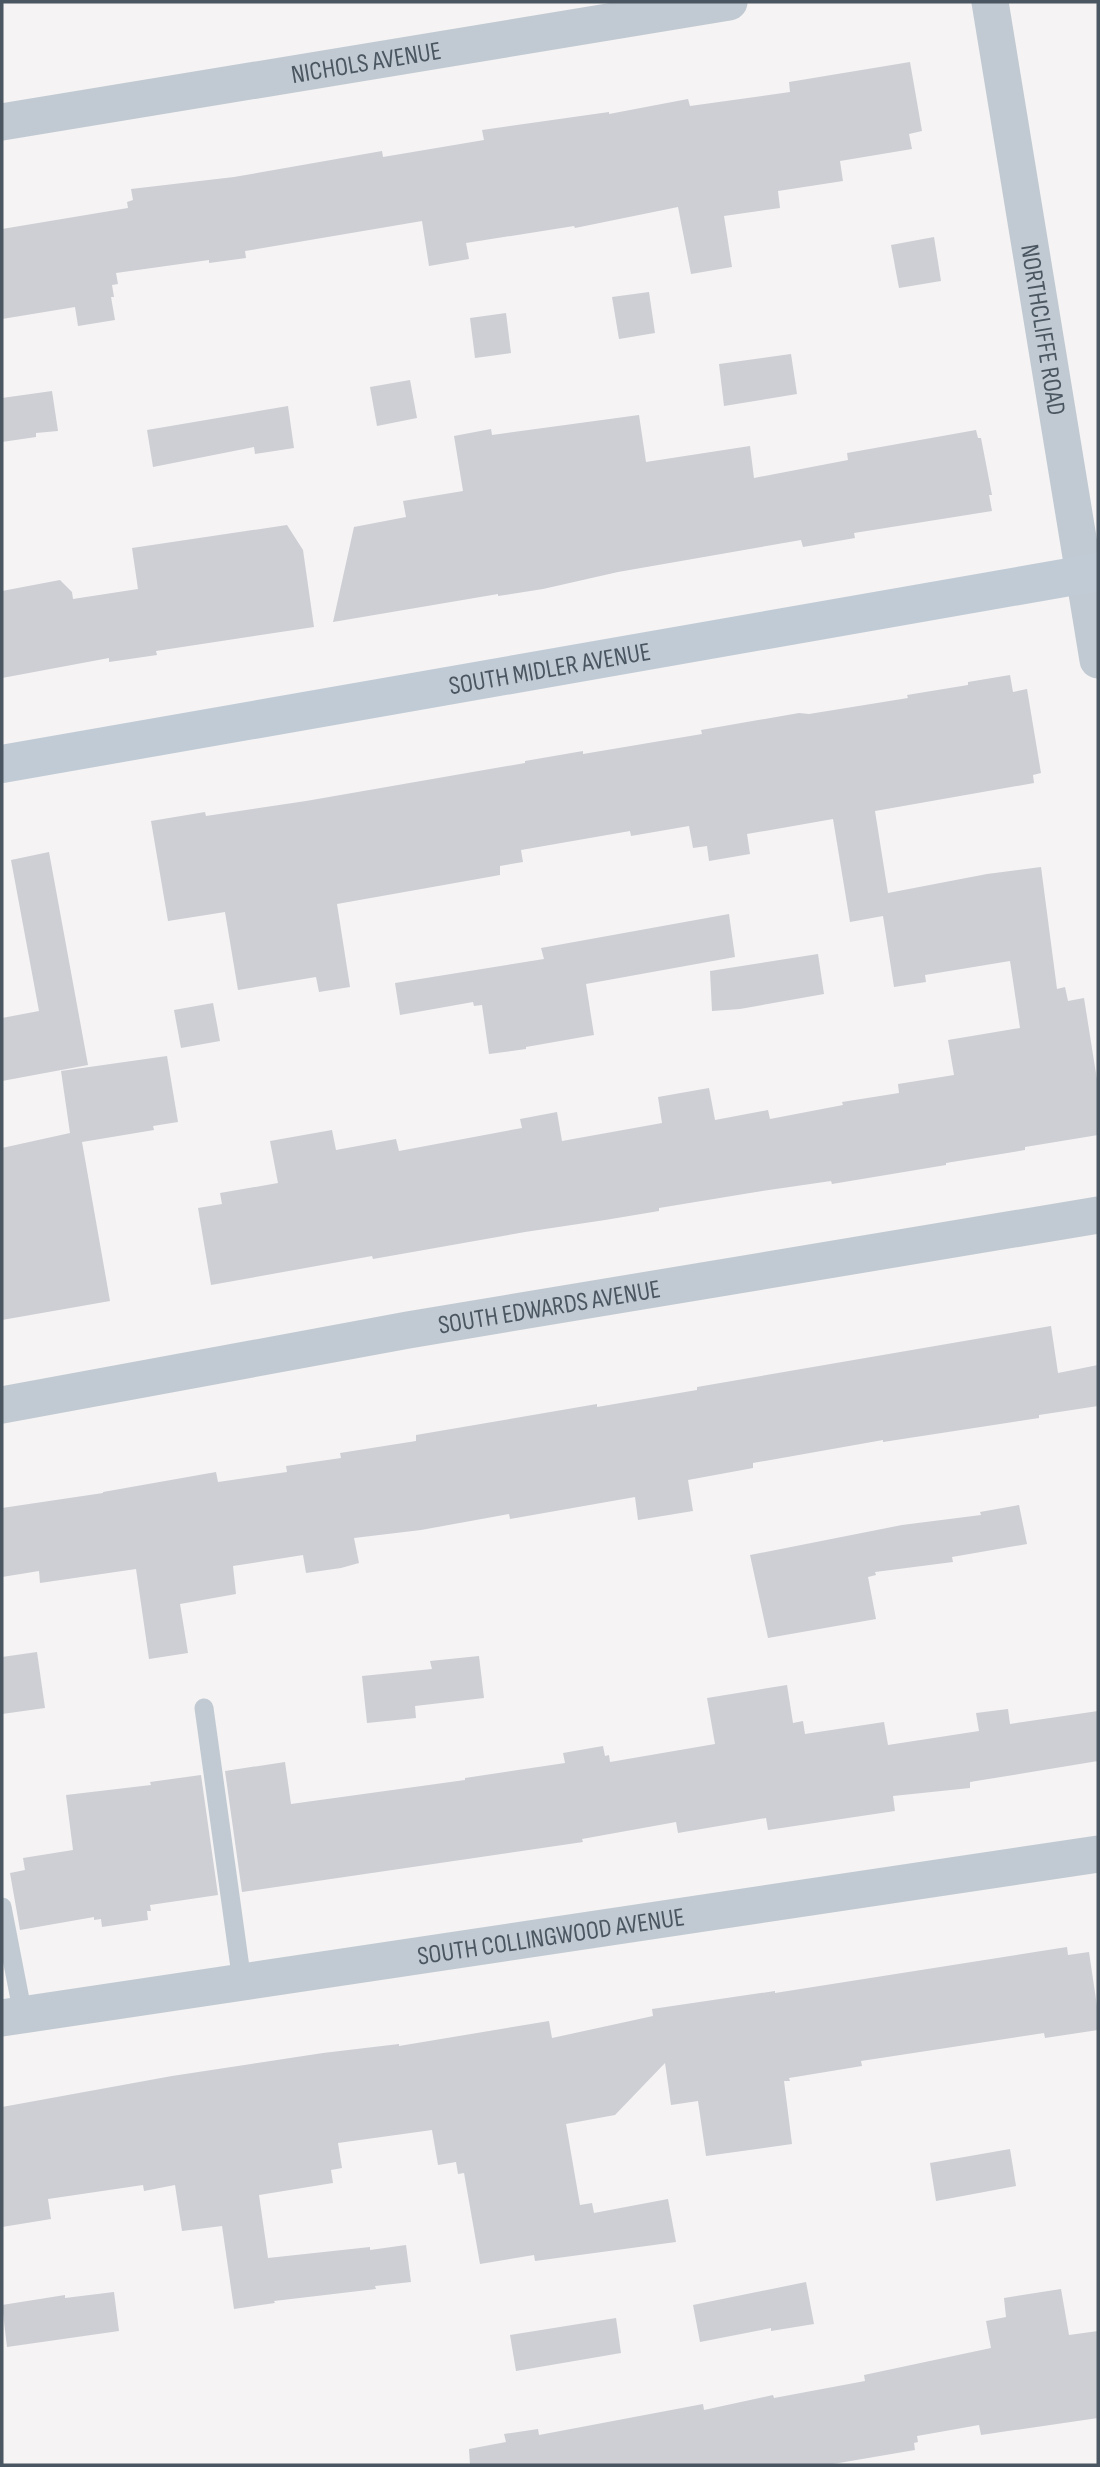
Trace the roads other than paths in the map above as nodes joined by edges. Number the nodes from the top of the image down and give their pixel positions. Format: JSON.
{"nodes":[{"id":1,"x":729,"y":2,"type":"edge"},
{"id":2,"x":990,"y":2,"type":"edge"},
{"id":3,"x":2,"y":122,"type":"edge"},
{"id":4,"x":1091,"y":573,"type":"edge"},
{"id":5,"x":1098,"y":660,"type":"edge"},
{"id":6,"x":2,"y":764,"type":"edge"},
{"id":7,"x":1098,"y":1215,"type":"edge"},
{"id":8,"x":2,"y":1405,"type":"edge"},
{"id":9,"x":204,"y":1708,"type":"dead end"},
{"id":10,"x":1098,"y":1854,"type":"edge"},
{"id":11,"x":2,"y":1907,"type":"edge"},
{"id":12,"x":242,"y":1982,"type":"junction"},
{"id":13,"x":13,"y":2016,"type":"edge"}],
"edges":[{"from":1,"to":3,"type":"street","name":"NICHOLS AVENUE"},
{"from":2,"to":4,"type":"street","name":"NORTHCLIFFE ROAD"},
{"from":4,"to":5,"type":"street","name":"NORTHCLIFFE ROAD"},
{"from":4,"to":6,"type":"main road","name":"SOUTH MIDLER AVENUE"},
{"from":7,"to":8,"type":"street","name":"SOUTH EDWARDS AVENUE"},
{"from":9,"to":12,"type":"lane"},
{"from":10,"to":12,"type":"street","name":"SOUTH COLLINGWOOD AVENUE"},
{"from":11,"to":13,"type":"lane"},
{"from":12,"to":13,"type":"street","name":"SOUTH COLLINGWOOD AVENUE"}]}
